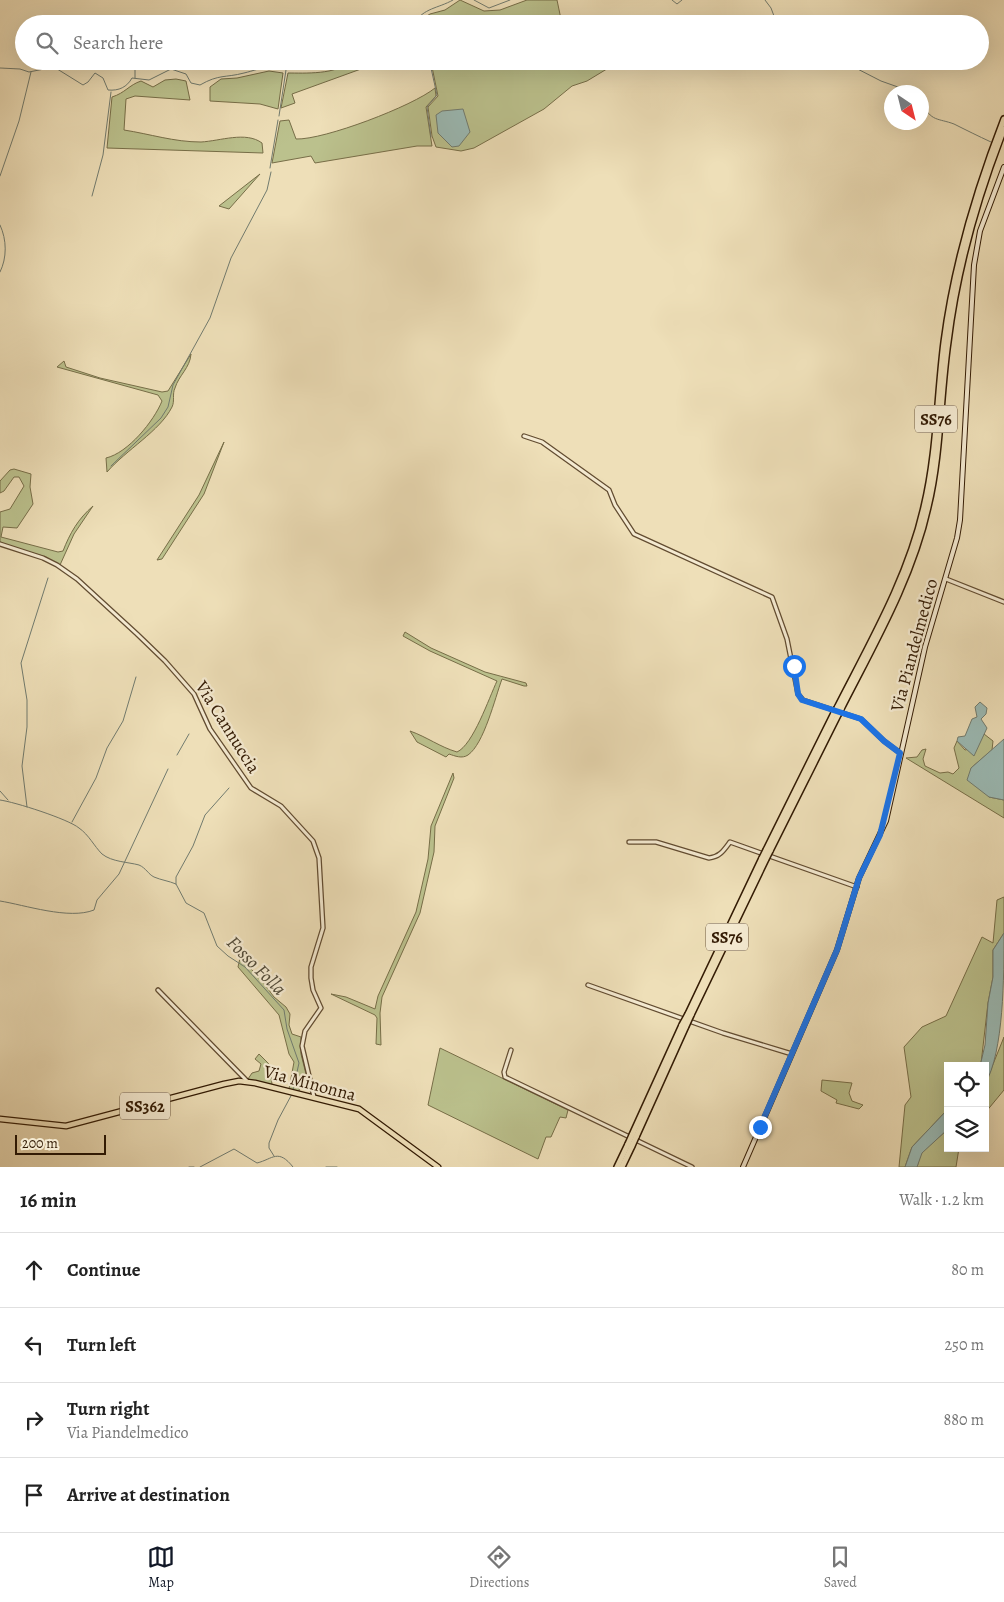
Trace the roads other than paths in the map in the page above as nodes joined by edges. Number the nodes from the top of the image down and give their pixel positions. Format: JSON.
{"nodes":[{"id":1,"x":1004,"y":119,"type":"edge"},
{"id":2,"x":1004,"y":129,"type":"edge"},
{"id":3,"x":1004,"y":167,"type":"edge"},
{"id":4,"x":524,"y":436,"type":"dead end"},
{"id":5,"x":0,"y":544,"type":"edge"},
{"id":6,"x":946,"y":580,"type":"junction"},
{"id":7,"x":1004,"y":602,"type":"edge"},
{"id":8,"x":839,"y":708,"type":"junction"},
{"id":9,"x":900,"y":753,"type":"junction"},
{"id":10,"x":629,"y":842,"type":"dead end"},
{"id":11,"x":857,"y":887,"type":"junction"},
{"id":12,"x":588,"y":985,"type":"dead end"},
{"id":13,"x":158,"y":990,"type":"dead end"},
{"id":14,"x":511,"y":1050,"type":"dead end"},
{"id":15,"x":792,"y":1054,"type":"junction"},
{"id":16,"x":247,"y":1082,"type":"junction"},
{"id":17,"x":314,"y":1097,"type":"junction"},
{"id":18,"x":0,"y":1119,"type":"edge"},
{"id":19,"x":630,"y":1145,"type":"junction"},
{"id":20,"x":438,"y":1167,"type":"edge"},
{"id":21,"x":618,"y":1167,"type":"edge"},
{"id":22,"x":622,"y":1167,"type":"edge"},
{"id":23,"x":692,"y":1167,"type":"edge"},
{"id":24,"x":743,"y":1167,"type":"edge"}],
"edges":[{"from":1,"to":8,"type":"highway","number":"SS76"},
{"from":2,"to":8,"type":"highway","number":"SS76"},
{"from":3,"to":6,"type":"main road","name":"Via Piandelmedico"},
{"from":4,"to":9,"type":"street"},
{"from":5,"to":17,"type":"street","name":"Via Cannuccia"},
{"from":6,"to":7,"type":"street"},
{"from":6,"to":9,"type":"main road","name":"Via Piandelmedico"},
{"from":8,"to":19,"type":"highway","number":"SS76","bridge":true},
{"from":9,"to":11,"type":"main road","name":"Via Piandelmedico"},
{"from":10,"to":11,"type":"street"},
{"from":11,"to":15,"type":"main road","name":"Via Piandelmedico"},
{"from":12,"to":15,"type":"street"},
{"from":13,"to":16,"type":"street","name":"Via Minonna"},
{"from":14,"to":23,"type":"street"},
{"from":15,"to":24,"type":"main road","name":"Via Piandelmedico"},
{"from":16,"to":17,"type":"main road","name":"Via Minonna","number":"SS362"},
{"from":16,"to":18,"type":"main road","name":"Via Minonna","number":"SS362"},
{"from":17,"to":20,"type":"main road","name":"Via Minonna","number":"SS362"},
{"from":19,"to":21,"type":"highway","number":"SS76"},
{"from":19,"to":22,"type":"highway","number":"SS76"}]}
